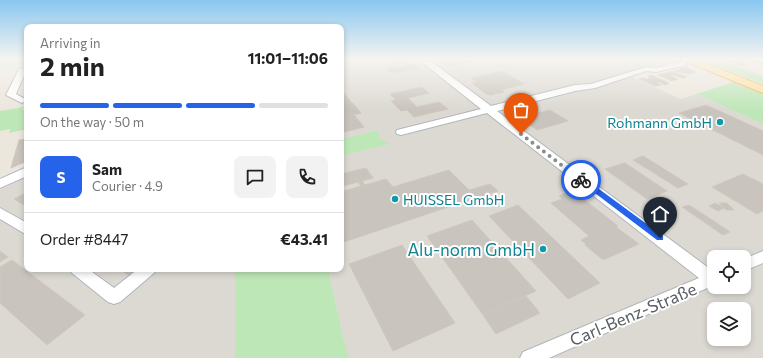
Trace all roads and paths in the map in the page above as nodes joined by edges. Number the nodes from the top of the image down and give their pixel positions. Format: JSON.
{"nodes":[{"id":1,"x":20,"y":76,"type":"edge"},
{"id":2,"x":444,"y":76,"type":"edge"},
{"id":3,"x":625,"y":76,"type":"edge"},
{"id":4,"x":724,"y":76,"type":"edge"},
{"id":5,"x":739,"y":76,"type":"edge"},
{"id":6,"x":763,"y":85,"type":"edge"},
{"id":7,"x":763,"y":90,"type":"edge"},
{"id":8,"x":22,"y":100,"type":"dead end"},
{"id":9,"x":489,"y":110,"type":"junction"},
{"id":10,"x":401,"y":132,"type":"dead end"},
{"id":11,"x":24,"y":172,"type":"edge"},
{"id":12,"x":0,"y":184,"type":"edge"},
{"id":13,"x":0,"y":213,"type":"edge"},
{"id":14,"x":24,"y":228,"type":"edge"},
{"id":15,"x":763,"y":258,"type":"edge"},
{"id":16,"x":751,"y":263,"type":"edge"},
{"id":17,"x":80,"y":272,"type":"edge"},
{"id":18,"x":145,"y":272,"type":"edge"},
{"id":19,"x":707,"y":274,"type":"edge"},
{"id":20,"x":707,"y":282,"type":"edge"},
{"id":21,"x":529,"y":358,"type":"edge"}],
"edges":[{"from":1,"to":8,"type":"street"},
{"from":2,"to":9,"type":"street"},
{"from":3,"to":9,"type":"street"},
{"from":4,"to":7,"type":"main road"},
{"from":5,"to":6,"type":"main road"},
{"from":9,"to":10,"type":"street"},
{"from":9,"to":19,"type":"street"},
{"from":11,"to":12,"type":"street"},
{"from":13,"to":14,"type":"street"},
{"from":15,"to":16,"type":"street"},
{"from":17,"to":18,"type":"street"},
{"from":20,"to":21,"type":"street","name":"Carl-Benz-Straße"}]}
